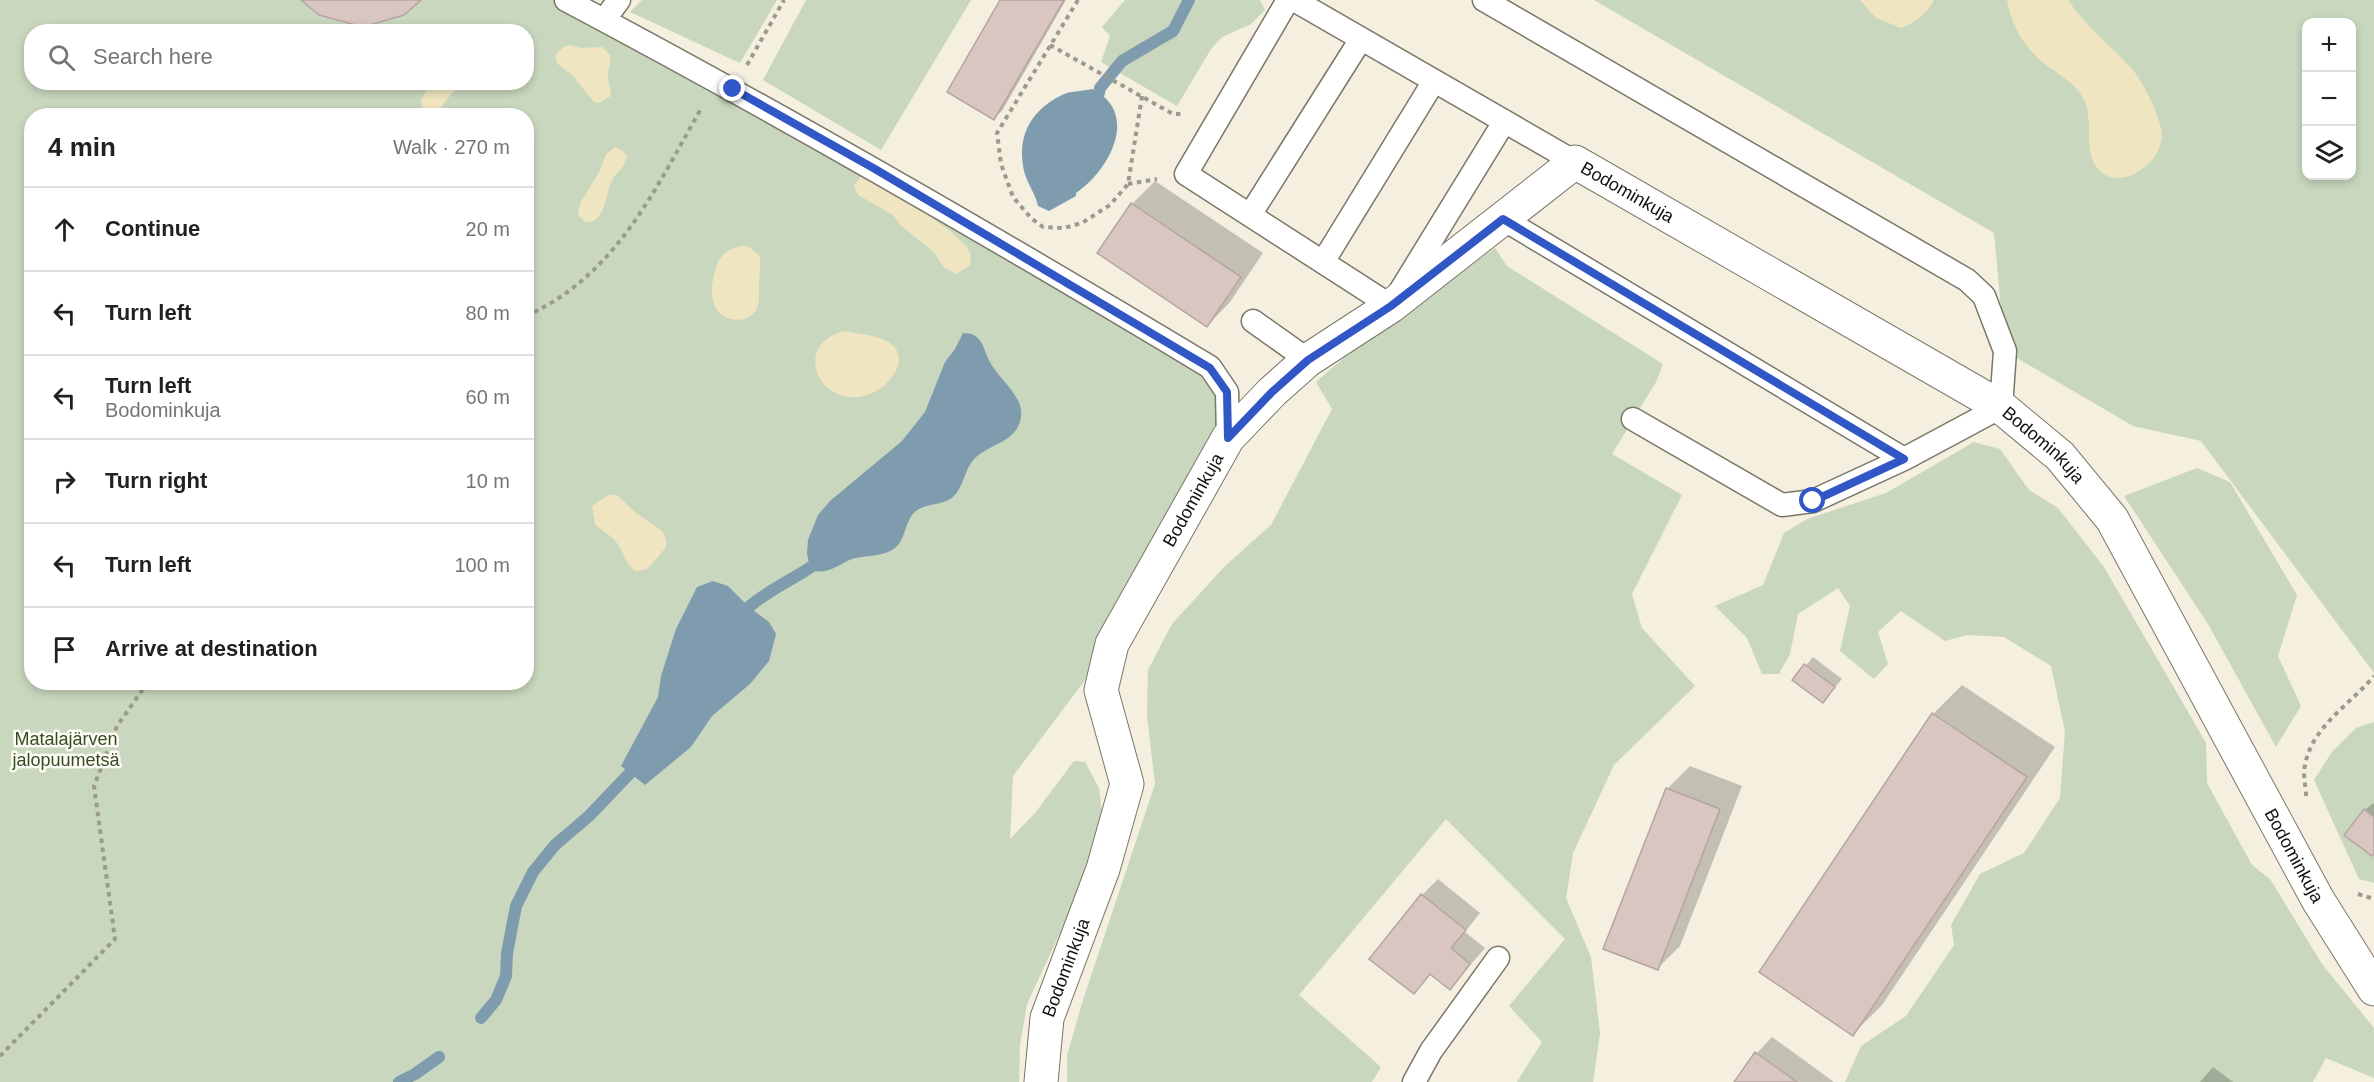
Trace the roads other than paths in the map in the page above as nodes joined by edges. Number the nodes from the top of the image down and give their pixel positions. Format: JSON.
{"nodes":[{"id":1,"x":567,"y":0,"type":"edge"},
{"id":2,"x":619,"y":0,"type":"edge"},
{"id":3,"x":1288,"y":0,"type":"edge"},
{"id":4,"x":1294,"y":0,"type":"edge"},
{"id":5,"x":1484,"y":0,"type":"edge"},
{"id":6,"x":604,"y":20,"type":"junction"},
{"id":7,"x":1361,"y":39,"type":"junction"},
{"id":8,"x":1434,"y":81,"type":"junction"},
{"id":9,"x":1504,"y":122,"type":"junction"},
{"id":10,"x":1575,"y":162,"type":"junction"},
{"id":11,"x":1250,"y":215,"type":"junction"},
{"id":12,"x":1503,"y":219,"type":"junction"},
{"id":13,"x":1323,"y":262,"type":"junction"},
{"id":14,"x":1391,"y":306,"type":"junction"},
{"id":15,"x":1253,"y":321,"type":"dead end"},
{"id":16,"x":1308,"y":360,"type":"junction"},
{"id":17,"x":2001,"y":407,"type":"junction"},
{"id":18,"x":1633,"y":419,"type":"dead end"},
{"id":19,"x":1228,"y":438,"type":"junction"},
{"id":20,"x":1904,"y":459,"type":"junction"},
{"id":21,"x":1498,"y":958,"type":"dead end"},
{"id":22,"x":2374,"y":989,"type":"edge"},
{"id":23,"x":1041,"y":1082,"type":"edge"},
{"id":24,"x":1414,"y":1082,"type":"edge"}],
"edges":[{"from":1,"to":6,"type":"lane"},
{"from":2,"to":6,"type":"lane"},
{"from":3,"to":11,"type":"lane"},
{"from":4,"to":7,"type":"lane"},
{"from":5,"to":17,"type":"lane"},
{"from":6,"to":19,"type":"lane"},
{"from":7,"to":8,"type":"lane"},
{"from":7,"to":11,"type":"lane"},
{"from":8,"to":9,"type":"lane"},
{"from":8,"to":13,"type":"lane"},
{"from":9,"to":10,"type":"lane"},
{"from":9,"to":14,"type":"lane"},
{"from":10,"to":12,"type":"street","name":"Bodominkuja"},
{"from":10,"to":17,"type":"street","name":"Bodominkuja"},
{"from":11,"to":13,"type":"lane"},
{"from":12,"to":14,"type":"street","name":"Bodominkuja"},
{"from":12,"to":20,"type":"lane"},
{"from":13,"to":14,"type":"lane"},
{"from":14,"to":16,"type":"street","name":"Bodominkuja"},
{"from":15,"to":16,"type":"lane"},
{"from":16,"to":19,"type":"street","name":"Bodominkuja"},
{"from":17,"to":20,"type":"lane"},
{"from":17,"to":22,"type":"street","name":"Bodominkuja"},
{"from":18,"to":20,"type":"lane"},
{"from":19,"to":23,"type":"street","name":"Bodominkuja"},
{"from":21,"to":24,"type":"lane"}]}
